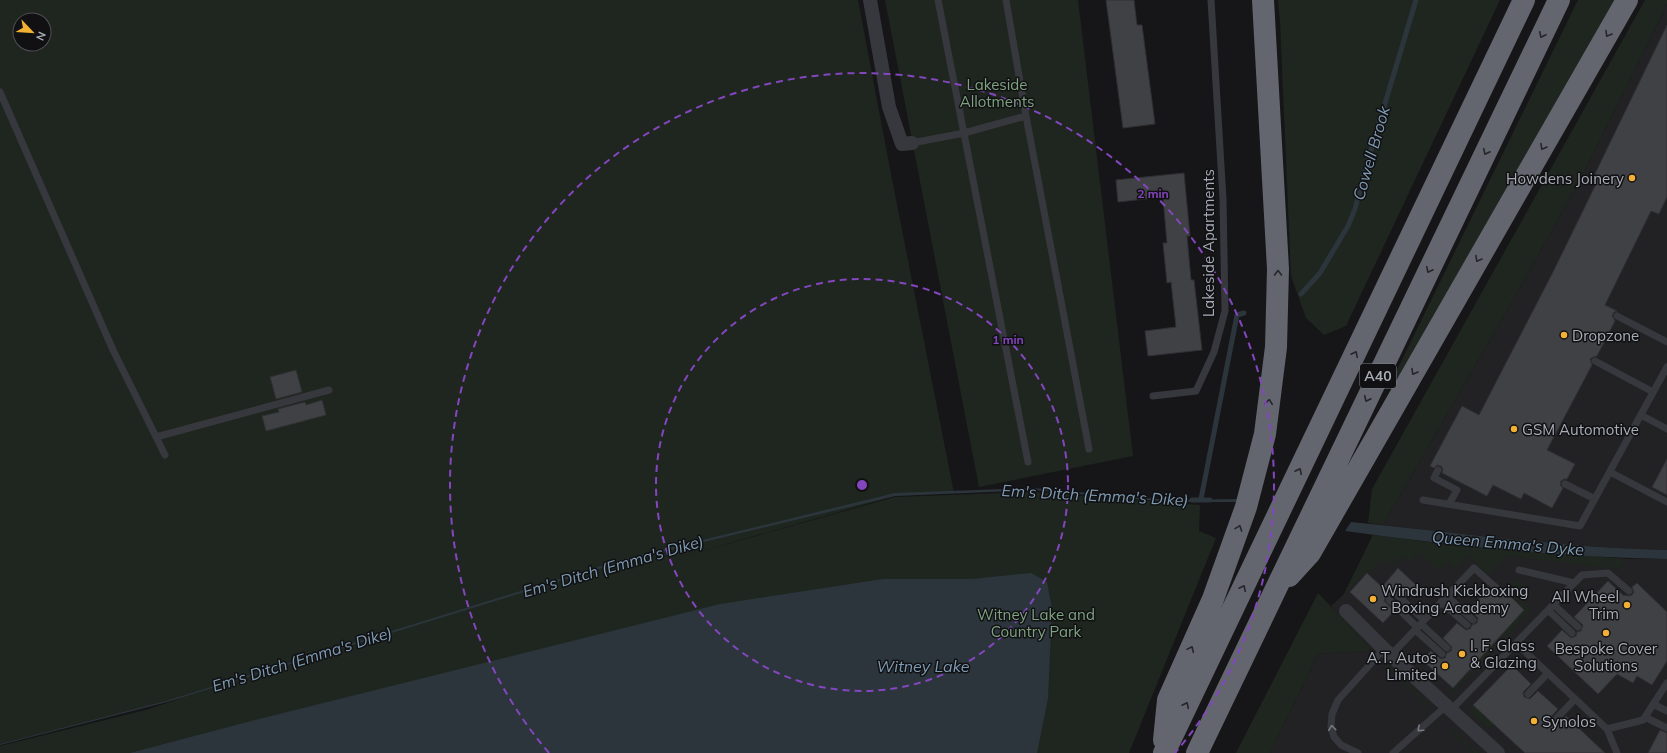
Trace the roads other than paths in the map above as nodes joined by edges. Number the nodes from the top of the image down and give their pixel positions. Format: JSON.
{"nodes":[{"id":1,"x":870,"y":0,"type":"edge"},
{"id":2,"x":938,"y":0,"type":"edge"},
{"id":3,"x":1006,"y":0,"type":"edge"},
{"id":4,"x":1211,"y":0,"type":"edge"},
{"id":5,"x":1263,"y":0,"type":"edge"},
{"id":6,"x":1524,"y":0,"type":"edge"},
{"id":7,"x":1559,"y":0,"type":"edge"},
{"id":8,"x":1627,"y":0,"type":"edge"},
{"id":9,"x":0,"y":92,"type":"edge"},
{"id":10,"x":1026,"y":116,"type":"junction"},
{"id":11,"x":964,"y":133,"type":"junction"},
{"id":12,"x":912,"y":143,"type":"joint"},
{"id":13,"x":1617,"y":316,"type":"dead end"},
{"id":14,"x":1667,"y":342,"type":"edge"},
{"id":15,"x":1595,"y":361,"type":"dead end"},
{"id":16,"x":1667,"y":367,"type":"edge"},
{"id":17,"x":1664,"y":381,"type":"edge"},
{"id":18,"x":329,"y":390,"type":"dead end"},
{"id":19,"x":1653,"y":392,"type":"junction"},
{"id":20,"x":1153,"y":396,"type":"dead end"},
{"id":21,"x":1641,"y":415,"type":"junction"},
{"id":22,"x":1667,"y":429,"type":"edge"},
{"id":23,"x":156,"y":437,"type":"junction"},
{"id":24,"x":1089,"y":449,"type":"dead end"},
{"id":25,"x":165,"y":455,"type":"dead end"},
{"id":26,"x":1028,"y":462,"type":"dead end"},
{"id":27,"x":1438,"y":470,"type":"dead end"},
{"id":28,"x":1610,"y":472,"type":"junction"},
{"id":29,"x":1565,"y":484,"type":"dead end"},
{"id":30,"x":1595,"y":499,"type":"junction"},
{"id":31,"x":1423,"y":500,"type":"dead end"},
{"id":32,"x":1667,"y":502,"type":"edge"},
{"id":33,"x":1449,"y":504,"type":"junction"},
{"id":34,"x":1518,"y":570,"type":"dead end"},
{"id":35,"x":1574,"y":583,"type":"junction"},
{"id":36,"x":1500,"y":591,"type":"dead end"},
{"id":37,"x":1629,"y":591,"type":"dead end"},
{"id":38,"x":1273,"y":593,"type":"junction"},
{"id":39,"x":1395,"y":593,"type":"dead end"},
{"id":40,"x":1447,"y":596,"type":"junction"},
{"id":41,"x":1389,"y":600,"type":"dead end"},
{"id":42,"x":1441,"y":602,"type":"junction"},
{"id":43,"x":1554,"y":604,"type":"junction"},
{"id":44,"x":1548,"y":610,"type":"junction"},
{"id":45,"x":1346,"y":611,"type":"dead end"},
{"id":46,"x":1473,"y":620,"type":"dead end"},
{"id":47,"x":1419,"y":625,"type":"junction"},
{"id":48,"x":1467,"y":625,"type":"dead end"},
{"id":49,"x":1578,"y":627,"type":"dead end"},
{"id":50,"x":1572,"y":633,"type":"dead end"},
{"id":51,"x":1516,"y":643,"type":"junction"},
{"id":52,"x":1444,"y":651,"type":"dead end"},
{"id":53,"x":1388,"y":652,"type":"junction"},
{"id":54,"x":1548,"y":674,"type":"junction"},
{"id":55,"x":1667,"y":683,"type":"edge"},
{"id":56,"x":1528,"y":694,"type":"dead end"},
{"id":57,"x":1575,"y":699,"type":"junction"},
{"id":58,"x":1653,"y":704,"type":"junction"},
{"id":59,"x":1449,"y":708,"type":"junction"},
{"id":60,"x":1667,"y":711,"type":"edge"},
{"id":61,"x":1644,"y":717,"type":"junction"},
{"id":62,"x":1555,"y":720,"type":"dead end"},
{"id":63,"x":1667,"y":728,"type":"edge"},
{"id":64,"x":1607,"y":729,"type":"junction"},
{"id":65,"x":1163,"y":753,"type":"edge"},
{"id":66,"x":1197,"y":753,"type":"edge"},
{"id":67,"x":1358,"y":753,"type":"edge"},
{"id":68,"x":1393,"y":753,"type":"edge"},
{"id":69,"x":1498,"y":753,"type":"edge"},
{"id":70,"x":1617,"y":753,"type":"edge"}],
"edges":[{"from":1,"to":12,"type":"street"},
{"from":2,"to":11,"type":"lane"},
{"from":3,"to":10,"type":"lane"},
{"from":4,"to":20,"type":"lane","name":"Lakeside Apartments"},
{"from":65,"to":5,"type":"highway","one_way":true},
{"from":65,"to":6,"type":"highway","number":"A40","one_way":true},
{"from":7,"to":38,"type":"highway","number":"A40","one_way":true},
{"from":8,"to":38,"type":"highway","one_way":true},
{"from":9,"to":23,"type":"lane"},
{"from":10,"to":11,"type":"lane"},
{"from":10,"to":24,"type":"lane"},
{"from":11,"to":12,"type":"lane"},
{"from":11,"to":26,"type":"lane"},
{"from":13,"to":14,"type":"lane"},
{"from":15,"to":19,"type":"lane"},
{"from":16,"to":17,"type":"lane"},
{"from":17,"to":19,"type":"lane"},
{"from":18,"to":23,"type":"lane"},
{"from":19,"to":21,"type":"lane"},
{"from":21,"to":22,"type":"lane"},
{"from":21,"to":28,"type":"lane"},
{"from":23,"to":25,"type":"lane"},
{"from":27,"to":33,"type":"lane"},
{"from":28,"to":30,"type":"lane"},
{"from":28,"to":32,"type":"lane"},
{"from":29,"to":30,"type":"lane"},
{"from":30,"to":33,"type":"lane"},
{"from":31,"to":33,"type":"lane"},
{"from":34,"to":35,"type":"lane"},
{"from":35,"to":37,"type":"lane"},
{"from":35,"to":43,"type":"lane"},
{"from":36,"to":40,"type":"lane"},
{"from":38,"to":66,"type":"highway","number":"A40"},
{"from":39,"to":47,"type":"lane"},
{"from":40,"to":42,"type":"lane"},
{"from":40,"to":46,"type":"lane"},
{"from":41,"to":47,"type":"lane"},
{"from":42,"to":47,"type":"lane"},
{"from":42,"to":48,"type":"lane"},
{"from":43,"to":44,"type":"lane"},
{"from":43,"to":49,"type":"lane"},
{"from":44,"to":50,"type":"lane"},
{"from":44,"to":51,"type":"lane"},
{"from":45,"to":53,"type":"street"},
{"from":47,"to":52,"type":"lane"},
{"from":47,"to":53,"type":"lane"},
{"from":51,"to":54,"type":"lane"},
{"from":51,"to":59,"type":"lane"},
{"from":53,"to":59,"type":"street"},
{"from":67,"to":53,"type":"lane","one_way":true},
{"from":54,"to":56,"type":"lane"},
{"from":54,"to":57,"type":"lane"},
{"from":55,"to":58,"type":"lane"},
{"from":57,"to":62,"type":"lane"},
{"from":57,"to":64,"type":"lane"},
{"from":58,"to":60,"type":"lane"},
{"from":58,"to":61,"type":"lane"},
{"from":59,"to":68,"type":"lane","one_way":true},
{"from":59,"to":69,"type":"street"},
{"from":61,"to":63,"type":"lane"},
{"from":61,"to":64,"type":"lane"},
{"from":64,"to":70,"type":"lane"}]}
